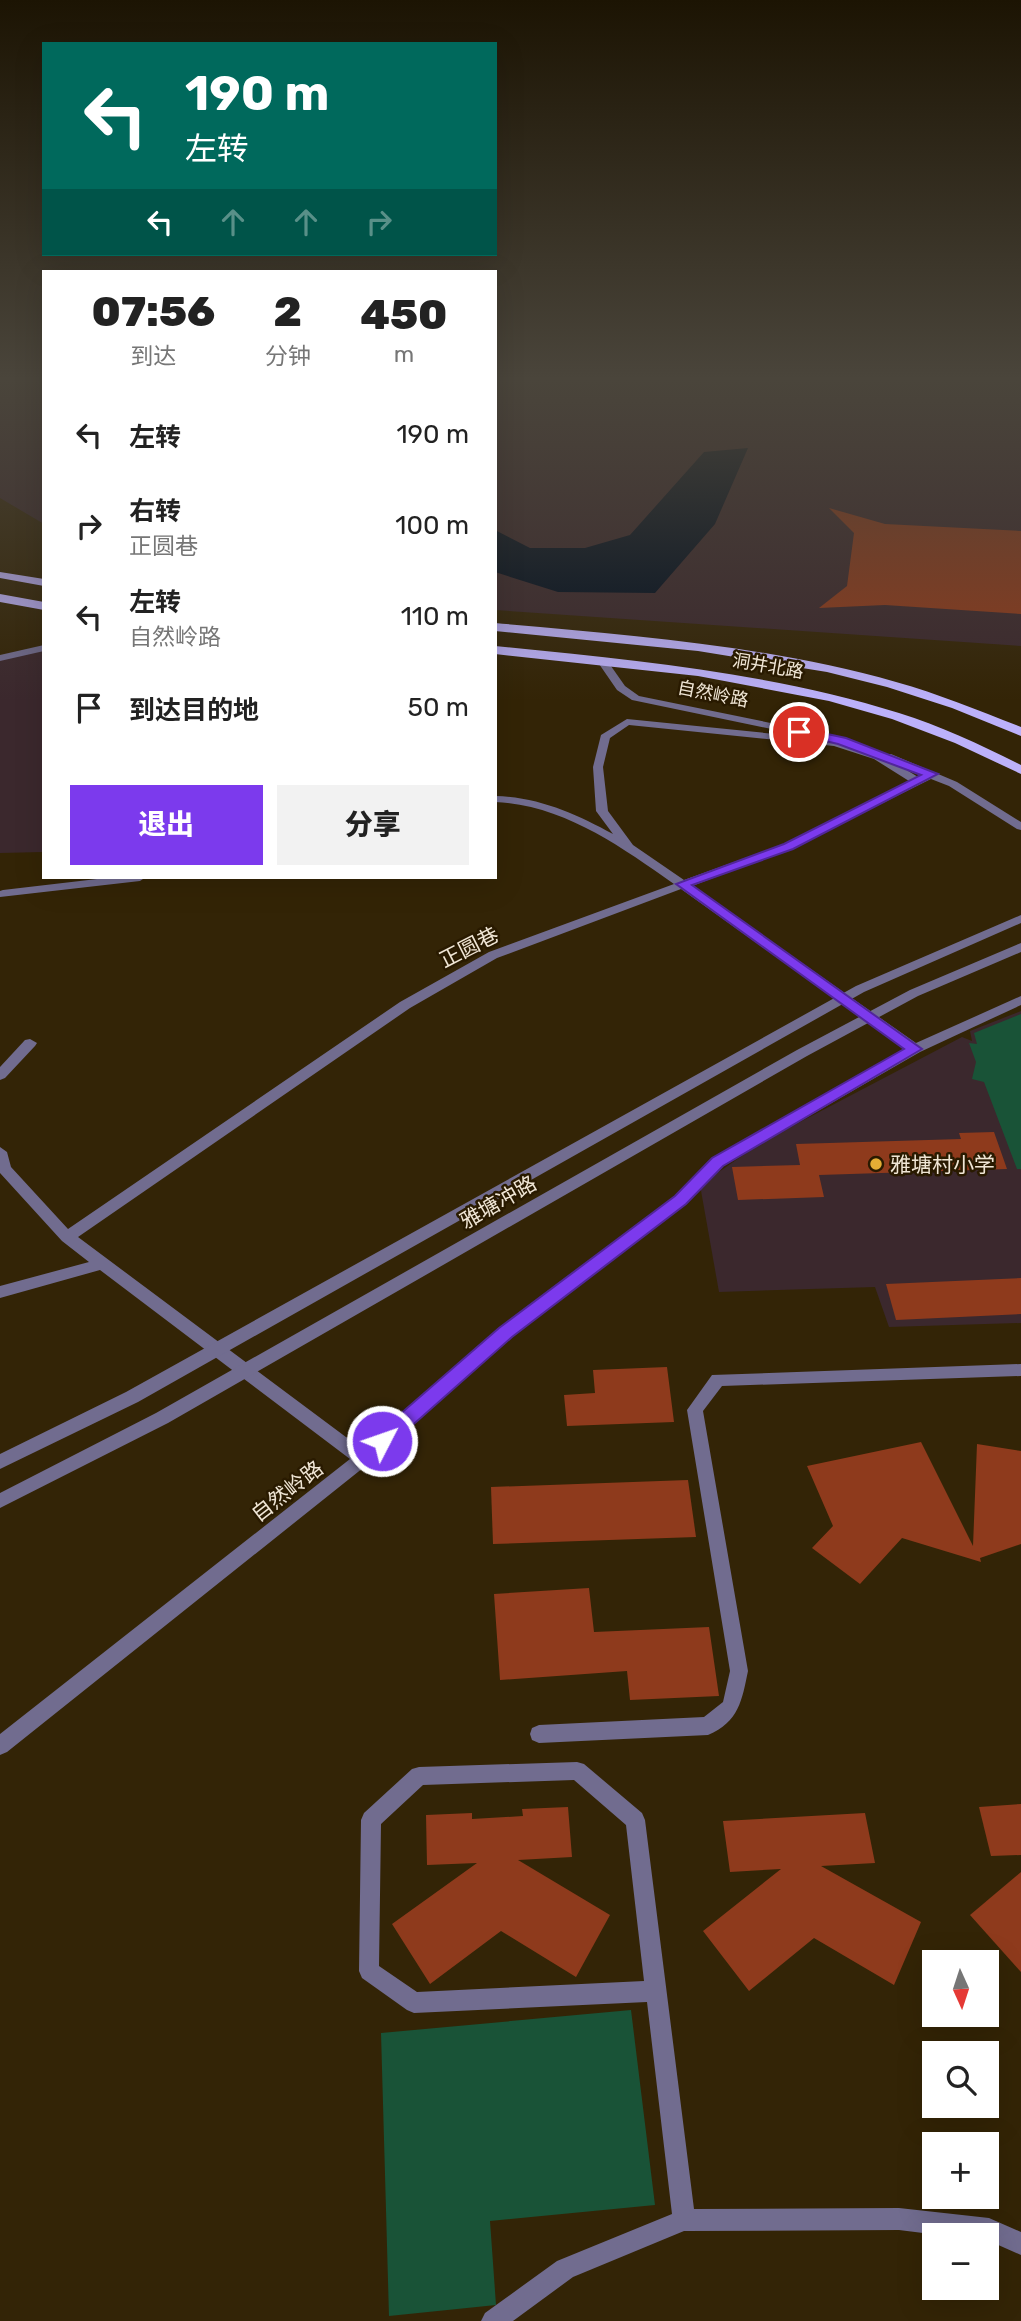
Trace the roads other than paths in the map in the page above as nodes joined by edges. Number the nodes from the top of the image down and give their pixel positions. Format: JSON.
{"nodes":[{"id":1,"x":0,"y":575,"type":"edge"},
{"id":2,"x":42,"y":583,"type":"edge"},
{"id":3,"x":0,"y":598,"type":"edge"},
{"id":4,"x":42,"y":606,"type":"edge"},
{"id":5,"x":497,"y":627,"type":"edge"},
{"id":6,"x":42,"y":648,"type":"edge"},
{"id":7,"x":497,"y":650,"type":"edge"},
{"id":8,"x":42,"y":654,"type":"edge"},
{"id":9,"x":0,"y":658,"type":"edge"},
{"id":10,"x":602,"y":660,"type":"junction"},
{"id":11,"x":0,"y":664,"type":"edge"},
{"id":12,"x":1021,"y":732,"type":"edge"},
{"id":13,"x":1021,"y":770,"type":"edge"},
{"id":14,"x":932,"y":774,"type":"junction"},
{"id":15,"x":918,"y":782,"type":"junction"},
{"id":16,"x":497,"y":799,"type":"edge"},
{"id":17,"x":1021,"y":827,"type":"edge"},
{"id":18,"x":629,"y":847,"type":"junction"},
{"id":19,"x":124,"y":879,"type":"edge"},
{"id":20,"x":682,"y":884,"type":"junction"},
{"id":21,"x":3,"y":894,"type":"dead end"},
{"id":22,"x":1021,"y":919,"type":"edge"},
{"id":23,"x":1021,"y":947,"type":"edge"},
{"id":24,"x":843,"y":999,"type":"junction"},
{"id":25,"x":1021,"y":1000,"type":"edge"},
{"id":26,"x":869,"y":1017,"type":"junction"},
{"id":27,"x":30,"y":1043,"type":"dead end"},
{"id":28,"x":915,"y":1049,"type":"junction"},
{"id":29,"x":0,"y":1075,"type":"edge"},
{"id":30,"x":0,"y":1152,"type":"edge"},
{"id":31,"x":67,"y":1237,"type":"junction"},
{"id":32,"x":101,"y":1264,"type":"junction"},
{"id":33,"x":0,"y":1292,"type":"edge"},
{"id":34,"x":216,"y":1350,"type":"junction"},
{"id":35,"x":1021,"y":1370,"type":"edge"},
{"id":36,"x":244,"y":1371,"type":"junction"},
{"id":37,"x":362,"y":1459,"type":"junction"},
{"id":38,"x":0,"y":1462,"type":"edge"},
{"id":39,"x":0,"y":1501,"type":"edge"},
{"id":40,"x":539,"y":1734,"type":"dead end"},
{"id":41,"x":0,"y":1746,"type":"edge"},
{"id":42,"x":656,"y":1991,"type":"junction"},
{"id":43,"x":684,"y":2220,"type":"junction"},
{"id":44,"x":1021,"y":2244,"type":"edge"},
{"id":45,"x":493,"y":2321,"type":"edge"}],
"edges":[{"from":1,"to":2,"type":"main road"},
{"from":3,"to":4,"type":"main road"},
{"from":5,"to":12,"type":"main road","name":"洞井北路"},
{"from":6,"to":9,"type":"street"},
{"from":7,"to":10,"type":"main road","name":"洞井北路"},
{"from":8,"to":11,"type":"street"},
{"from":10,"to":13,"type":"main road","name":"洞井北路"},
{"from":10,"to":14,"type":"street","name":"自然岭路"},
{"from":14,"to":15,"type":"street","name":"正圆巷"},
{"from":14,"to":17,"type":"street","name":"自然岭路"},
{"from":15,"to":18,"type":"street"},
{"from":15,"to":20,"type":"street","name":"正圆巷"},
{"from":16,"to":18,"type":"street"},
{"from":18,"to":20,"type":"street"},
{"from":19,"to":21,"type":"street"},
{"from":20,"to":24,"type":"street"},
{"from":20,"to":31,"type":"street","name":"正圆巷"},
{"from":22,"to":24,"type":"street","name":"雅塘冲路"},
{"from":23,"to":26,"type":"street","name":"雅塘冲路"},
{"from":24,"to":26,"type":"street"},
{"from":24,"to":34,"type":"street","name":"雅塘冲路"},
{"from":25,"to":28,"type":"street","name":"自然岭路"},
{"from":26,"to":28,"type":"street"},
{"from":26,"to":36,"type":"street","name":"雅塘冲路"},
{"from":27,"to":29,"type":"street"},
{"from":28,"to":37,"type":"street","name":"自然岭路"},
{"from":30,"to":31,"type":"street"},
{"from":31,"to":32,"type":"street"},
{"from":32,"to":33,"type":"street"},
{"from":32,"to":34,"type":"street"},
{"from":34,"to":36,"type":"street"},
{"from":34,"to":38,"type":"street","name":"雅塘冲路"},
{"from":35,"to":40,"type":"street"},
{"from":36,"to":37,"type":"street"},
{"from":36,"to":39,"type":"street","name":"雅塘冲路"},
{"from":37,"to":41,"type":"street","name":"自然岭路"},
{"from":42,"to":42,"type":"street"},
{"from":42,"to":43,"type":"street"},
{"from":43,"to":44,"type":"street"},
{"from":43,"to":45,"type":"street"}]}
